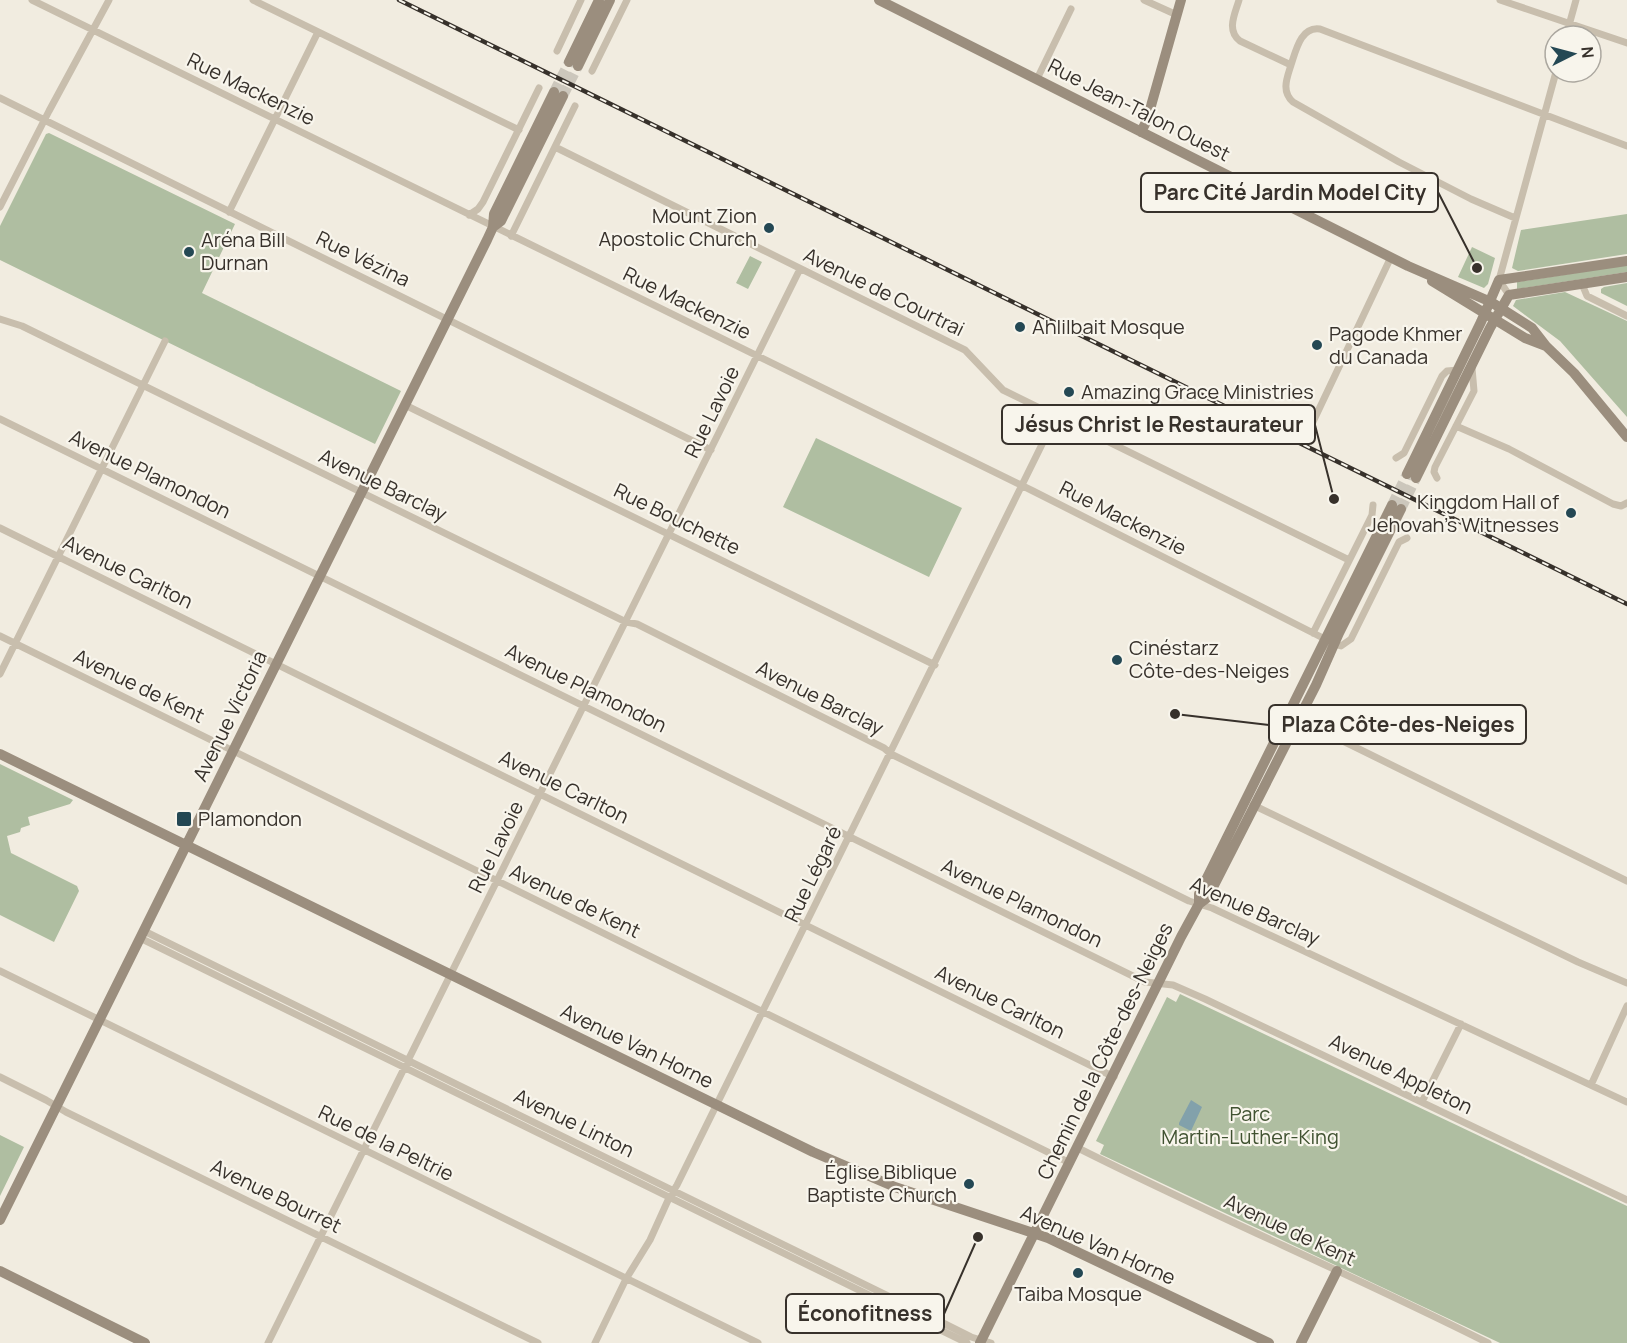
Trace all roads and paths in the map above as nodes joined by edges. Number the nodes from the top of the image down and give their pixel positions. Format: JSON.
{"nodes":[{"id":1,"x":32,"y":0,"type":"edge"},
{"id":2,"x":109,"y":0,"type":"edge"},
{"id":3,"x":253,"y":0,"type":"edge"},
{"id":4,"x":581,"y":0,"type":"edge"},
{"id":5,"x":599,"y":0,"type":"edge"},
{"id":6,"x":610,"y":0,"type":"edge"},
{"id":7,"x":627,"y":0,"type":"edge"},
{"id":8,"x":879,"y":0,"type":"edge"},
{"id":9,"x":1144,"y":0,"type":"edge"},
{"id":10,"x":1181,"y":0,"type":"edge"},
{"id":11,"x":1239,"y":0,"type":"edge"},
{"id":12,"x":1500,"y":0,"type":"edge"},
{"id":13,"x":1576,"y":0,"type":"edge"},
{"id":14,"x":1071,"y":9,"type":"dead end"},
{"id":15,"x":1177,"y":15,"type":"junction"},
{"id":16,"x":1570,"y":23,"type":"junction"},
{"id":17,"x":94,"y":30,"type":"junction"},
{"id":18,"x":318,"y":32,"type":"junction"},
{"id":19,"x":1627,"y":43,"type":"edge"},
{"id":20,"x":557,"y":51,"type":"dead end"},
{"id":21,"x":1291,"y":65,"type":"junction"},
{"id":22,"x":592,"y":71,"type":"dead end"},
{"id":23,"x":1036,"y":79,"type":"junction"},
{"id":24,"x":1553,"y":84,"type":"edge"},
{"id":25,"x":539,"y":88,"type":"dead end"},
{"id":26,"x":558,"y":94,"type":"tunnel mouth"},
{"id":27,"x":0,"y":98,"type":"edge"},
{"id":28,"x":575,"y":106,"type":"dead end"},
{"id":29,"x":1544,"y":114,"type":"junction"},
{"id":30,"x":275,"y":119,"type":"junction"},
{"id":31,"x":44,"y":120,"type":"junction"},
{"id":32,"x":519,"y":130,"type":"junction"},
{"id":33,"x":1142,"y":132,"type":"junction"},
{"id":34,"x":1627,"y":146,"type":"edge"},
{"id":35,"x":555,"y":147,"type":"junction"},
{"id":36,"x":0,"y":207,"type":"edge"},
{"id":37,"x":229,"y":212,"type":"junction"},
{"id":38,"x":469,"y":215,"type":"junction"},
{"id":39,"x":1515,"y":218,"type":"junction"},
{"id":40,"x":493,"y":227,"type":"junction"},
{"id":41,"x":511,"y":236,"type":"junction"},
{"id":42,"x":1390,"y":257,"type":"junction"},
{"id":43,"x":1627,"y":261,"type":"edge"},
{"id":44,"x":800,"y":269,"type":"junction"},
{"id":45,"x":1414,"y":269,"type":"junction"},
{"id":46,"x":1627,"y":277,"type":"edge"},
{"id":47,"x":1503,"y":280,"type":"junction"},
{"id":48,"x":1582,"y":284,"type":"junction"},
{"id":49,"x":1509,"y":295,"type":"junction"},
{"id":50,"x":1491,"y":302,"type":"junction"},
{"id":51,"x":1501,"y":308,"type":"junction"},
{"id":52,"x":1627,"y":316,"type":"edge"},
{"id":53,"x":1490,"y":317,"type":"junction"},
{"id":54,"x":0,"y":319,"type":"edge"},
{"id":55,"x":447,"y":319,"type":"junction"},
{"id":56,"x":165,"y":341,"type":"dead end"},
{"id":57,"x":1546,"y":346,"type":"junction"},
{"id":58,"x":759,"y":356,"type":"junction"},
{"id":59,"x":1472,"y":366,"type":"junction"},
{"id":60,"x":1458,"y":369,"type":"junction"},
{"id":61,"x":143,"y":385,"type":"junction"},
{"id":62,"x":405,"y":405,"type":"junction"},
{"id":63,"x":1056,"y":416,"type":"junction"},
{"id":64,"x":0,"y":419,"type":"edge"},
{"id":65,"x":1312,"y":424,"type":"dead end"},
{"id":66,"x":1456,"y":426,"type":"junction"},
{"id":67,"x":1627,"y":437,"type":"edge"},
{"id":68,"x":711,"y":450,"type":"junction"},
{"id":69,"x":1396,"y":458,"type":"dead end"},
{"id":70,"x":102,"y":468,"type":"junction"},
{"id":71,"x":1437,"y":478,"type":"dead end"},
{"id":72,"x":1023,"y":487,"type":"junction"},
{"id":73,"x":361,"y":493,"type":"junction"},
{"id":74,"x":1627,"y":503,"type":"edge"},
{"id":75,"x":1373,"y":505,"type":"dead end"},
{"id":76,"x":1396,"y":507,"type":"tunnel mouth"},
{"id":77,"x":0,"y":528,"type":"edge"},
{"id":78,"x":670,"y":534,"type":"junction"},
{"id":79,"x":1407,"y":538,"type":"dead end"},
{"id":80,"x":58,"y":556,"type":"junction"},
{"id":81,"x":1349,"y":560,"type":"junction"},
{"id":82,"x":320,"y":576,"type":"junction"},
{"id":83,"x":626,"y":622,"type":"junction"},
{"id":84,"x":1313,"y":633,"type":"junction"},
{"id":85,"x":0,"y":636,"type":"edge"},
{"id":86,"x":1330,"y":642,"type":"junction"},
{"id":87,"x":15,"y":643,"type":"junction"},
{"id":88,"x":277,"y":664,"type":"junction"},
{"id":89,"x":935,"y":665,"type":"junction"},
{"id":90,"x":0,"y":674,"type":"edge"},
{"id":91,"x":585,"y":705,"type":"junction"},
{"id":92,"x":1293,"y":716,"type":"junction"},
{"id":93,"x":233,"y":750,"type":"junction"},
{"id":94,"x":0,"y":754,"type":"edge"},
{"id":95,"x":891,"y":754,"type":"junction"},
{"id":96,"x":541,"y":794,"type":"junction"},
{"id":97,"x":1249,"y":804,"type":"junction"},
{"id":98,"x":850,"y":836,"type":"junction"},
{"id":99,"x":186,"y":845,"type":"junction"},
{"id":100,"x":497,"y":881,"type":"junction"},
{"id":101,"x":1627,"y":881,"type":"edge"},
{"id":102,"x":1199,"y":904,"type":"junction"},
{"id":103,"x":806,"y":925,"type":"junction"},
{"id":104,"x":142,"y":935,"type":"junction"},
{"id":105,"x":0,"y":971,"type":"edge"},
{"id":106,"x":451,"y":975,"type":"junction"},
{"id":107,"x":1627,"y":983,"type":"edge"},
{"id":108,"x":1159,"y":984,"type":"junction"},
{"id":109,"x":1627,"y":1006,"type":"edge"},
{"id":110,"x":763,"y":1012,"type":"junction"},
{"id":111,"x":99,"y":1020,"type":"junction"},
{"id":112,"x":1461,"y":1024,"type":"junction"},
{"id":113,"x":409,"y":1060,"type":"junction"},
{"id":114,"x":405,"y":1068,"type":"junction"},
{"id":115,"x":0,"y":1077,"type":"edge"},
{"id":116,"x":1114,"y":1077,"type":"junction"},
{"id":117,"x":1591,"y":1085,"type":"junction"},
{"id":118,"x":1422,"y":1102,"type":"junction"},
{"id":119,"x":1627,"y":1102,"type":"edge"},
{"id":120,"x":716,"y":1105,"type":"junction"},
{"id":121,"x":56,"y":1107,"type":"junction"},
{"id":122,"x":1078,"y":1148,"type":"junction"},
{"id":123,"x":364,"y":1150,"type":"junction"},
{"id":124,"x":1070,"y":1163,"type":"junction"},
{"id":125,"x":675,"y":1190,"type":"junction"},
{"id":126,"x":669,"y":1198,"type":"junction"},
{"id":127,"x":1627,"y":1200,"type":"edge"},
{"id":128,"x":0,"y":1220,"type":"edge"},
{"id":129,"x":1035,"y":1233,"type":"junction"},
{"id":130,"x":321,"y":1236,"type":"junction"},
{"id":131,"x":0,"y":1271,"type":"edge"},
{"id":132,"x":1337,"y":1271,"type":"junction"},
{"id":133,"x":626,"y":1279,"type":"junction"},
{"id":134,"x":984,"y":1342,"type":"edge"},
{"id":135,"x":145,"y":1343,"type":"edge"},
{"id":136,"x":268,"y":1343,"type":"edge"},
{"id":137,"x":538,"y":1343,"type":"edge"},
{"id":138,"x":595,"y":1343,"type":"edge"},
{"id":139,"x":758,"y":1343,"type":"edge"},
{"id":140,"x":966,"y":1343,"type":"edge"},
{"id":141,"x":1269,"y":1343,"type":"edge"},
{"id":142,"x":1301,"y":1343,"type":"edge"},
{"id":143,"x":1488,"y":1343,"type":"edge"}],
"edges":[{"from":1,"to":17,"type":"street","name":"Rue Mackenzie"},
{"from":2,"to":17,"type":"street"},
{"from":3,"to":18,"type":"street"},
{"from":4,"to":20,"type":"street"},
{"from":5,"to":6,"type":"main road"},
{"from":7,"to":22,"type":"street"},
{"from":8,"to":23,"type":"main road","name":"Rue Jean-Talon Ouest"},
{"from":9,"to":15,"type":"street"},
{"from":10,"to":15,"type":"main road"},
{"from":11,"to":21,"type":"street"},
{"from":12,"to":16,"type":"street"},
{"from":13,"to":16,"type":"street"},
{"from":14,"to":23,"type":"street"},
{"from":15,"to":33,"type":"main road"},
{"from":16,"to":19,"type":"street"},
{"from":17,"to":30,"type":"street","name":"Rue Mackenzie"},
{"from":17,"to":31,"type":"street"},
{"from":18,"to":30,"type":"street"},
{"from":18,"to":32,"type":"street"},
{"from":21,"to":29,"type":"street"},
{"from":21,"to":39,"type":"street"},
{"from":23,"to":33,"type":"main road","name":"Rue Jean-Talon Ouest"},
{"from":24,"to":29,"type":"street"},
{"from":25,"to":32,"type":"street"},
{"from":26,"to":40,"type":"main road","name":"Avenue Victoria"},
{"from":27,"to":31,"type":"street","name":"Rue Vézina"},
{"from":28,"to":35,"type":"street"},
{"from":29,"to":34,"type":"street"},
{"from":29,"to":39,"type":"street"},
{"from":30,"to":37,"type":"street"},
{"from":30,"to":38,"type":"street","name":"Rue Mackenzie"},
{"from":31,"to":36,"type":"street"},
{"from":31,"to":37,"type":"street","name":"Rue Vézina"},
{"from":32,"to":38,"type":"street"},
{"from":33,"to":42,"type":"main road","name":"Rue Jean-Talon Ouest"},
{"from":35,"to":41,"type":"street"},
{"from":35,"to":44,"type":"street","name":"Avenue de Courtrai"},
{"from":37,"to":55,"type":"street","name":"Rue Vézina"},
{"from":38,"to":40,"type":"street","name":"Rue Mackenzie"},
{"from":39,"to":47,"type":"street"},
{"from":40,"to":41,"type":"street","name":"Rue Mackenzie"},
{"from":40,"to":55,"type":"main road","name":"Avenue Victoria"},
{"from":41,"to":58,"type":"street","name":"Rue Mackenzie"},
{"from":42,"to":45,"type":"main road","name":"Rue Jean-Talon Ouest"},
{"from":42,"to":65,"type":"street"},
{"from":43,"to":47,"type":"main road"},
{"from":44,"to":58,"type":"street","name":"Rue Lavoie"},
{"from":44,"to":63,"type":"street","name":"Avenue de Courtrai"},
{"from":45,"to":50,"type":"main road","name":"Rue Jean-Talon Ouest"},
{"from":45,"to":53,"type":"main road","name":"Rue Jean-Talon Ouest"},
{"from":46,"to":48,"type":"main road"},
{"from":47,"to":49,"type":"street"},
{"from":47,"to":50,"type":"main road"},
{"from":48,"to":49,"type":"main road"},
{"from":48,"to":52,"type":"street"},
{"from":49,"to":51,"type":"main road"},
{"from":50,"to":51,"type":"main road","name":"Rue Jean-Talon Ouest"},
{"from":50,"to":53,"type":"main road"},
{"from":51,"to":53,"type":"main road"},
{"from":51,"to":57,"type":"main road","name":"Rue Jean-Talon Ouest"},
{"from":53,"to":57,"type":"main road","name":"Rue Jean-Talon Ouest"},
{"from":53,"to":59,"type":"main road"},
{"from":53,"to":60,"type":"main road"},
{"from":54,"to":61,"type":"street","name":"Avenue Barclay"},
{"from":55,"to":62,"type":"main road","name":"Avenue Victoria"},
{"from":55,"to":68,"type":"street","name":"Rue Vézina"},
{"from":56,"to":61,"type":"street"},
{"from":57,"to":67,"type":"main road","name":"Rue Jean-Talon Ouest"},
{"from":58,"to":68,"type":"street","name":"Rue Lavoie"},
{"from":58,"to":72,"type":"street","name":"Rue Mackenzie"},
{"from":59,"to":60,"type":"main road"},
{"from":59,"to":66,"type":"street"},
{"from":60,"to":69,"type":"street"},
{"from":61,"to":70,"type":"street"},
{"from":61,"to":73,"type":"street","name":"Avenue Barclay"},
{"from":62,"to":73,"type":"main road","name":"Avenue Victoria"},
{"from":62,"to":78,"type":"street","name":"Rue Bouchette"},
{"from":63,"to":72,"type":"street","name":"Rue Légaré"},
{"from":63,"to":81,"type":"street","name":"Avenue de Courtrai"},
{"from":64,"to":70,"type":"street","name":"Avenue Plamondon"},
{"from":66,"to":71,"type":"street"},
{"from":66,"to":74,"type":"street"},
{"from":68,"to":78,"type":"street","name":"Rue Lavoie"},
{"from":70,"to":80,"type":"street"},
{"from":70,"to":82,"type":"street","name":"Avenue Plamondon"},
{"from":72,"to":84,"type":"street","name":"Rue Mackenzie"},
{"from":72,"to":89,"type":"street","name":"Rue Légaré"},
{"from":73,"to":82,"type":"main road","name":"Avenue Victoria"},
{"from":73,"to":83,"type":"street","name":"Avenue Barclay"},
{"from":75,"to":81,"type":"street"},
{"from":76,"to":86,"type":"main road","name":"Chemin de la Côte-des-Neiges"},
{"from":77,"to":80,"type":"street","name":"Avenue Carlton"},
{"from":78,"to":83,"type":"street","name":"Rue Lavoie"},
{"from":78,"to":89,"type":"street","name":"Rue Bouchette"},
{"from":79,"to":86,"type":"street"},
{"from":80,"to":87,"type":"street"},
{"from":80,"to":88,"type":"street","name":"Avenue Carlton"},
{"from":81,"to":84,"type":"street"},
{"from":82,"to":88,"type":"main road","name":"Avenue Victoria"},
{"from":82,"to":91,"type":"street","name":"Avenue Plamondon"},
{"from":83,"to":91,"type":"street","name":"Rue Lavoie"},
{"from":83,"to":95,"type":"street","name":"Avenue Barclay"},
{"from":84,"to":86,"type":"street","name":"Rue Mackenzie"},
{"from":85,"to":87,"type":"street","name":"Avenue de Kent"},
{"from":86,"to":92,"type":"main road","name":"Chemin de la Côte-des-Neiges"},
{"from":87,"to":90,"type":"street"},
{"from":87,"to":93,"type":"street","name":"Avenue de Kent"},
{"from":88,"to":93,"type":"main road","name":"Avenue Victoria"},
{"from":88,"to":96,"type":"street","name":"Avenue Carlton"},
{"from":89,"to":95,"type":"street","name":"Rue Légaré"},
{"from":91,"to":96,"type":"street","name":"Rue Lavoie"},
{"from":91,"to":98,"type":"street","name":"Avenue Plamondon"},
{"from":92,"to":97,"type":"main road","name":"Chemin de la Côte-des-Neiges"},
{"from":92,"to":101,"type":"street"},
{"from":93,"to":99,"type":"main road","name":"Avenue Victoria"},
{"from":93,"to":100,"type":"street","name":"Avenue de Kent"},
{"from":94,"to":99,"type":"main road","name":"Avenue Van Horne"},
{"from":95,"to":98,"type":"street","name":"Rue Légaré"},
{"from":95,"to":102,"type":"street","name":"Avenue Barclay"},
{"from":96,"to":100,"type":"street","name":"Rue Lavoie"},
{"from":96,"to":103,"type":"street","name":"Avenue Carlton"},
{"from":97,"to":102,"type":"main road","name":"Chemin de la Côte-des-Neiges"},
{"from":97,"to":107,"type":"street"},
{"from":98,"to":103,"type":"street","name":"Rue Légaré"},
{"from":98,"to":108,"type":"street","name":"Avenue Plamondon"},
{"from":99,"to":104,"type":"main road","name":"Avenue Victoria"},
{"from":99,"to":106,"type":"main road","name":"Avenue Van Horne"},
{"from":100,"to":106,"type":"street","name":"Rue Lavoie"},
{"from":100,"to":110,"type":"street","name":"Avenue de Kent"},
{"from":102,"to":108,"type":"main road","name":"Chemin de la Côte-des-Neiges"},
{"from":102,"to":112,"type":"street","name":"Avenue Barclay"},
{"from":103,"to":110,"type":"street","name":"Rue Légaré"},
{"from":103,"to":116,"type":"street","name":"Avenue Carlton"},
{"from":104,"to":111,"type":"main road","name":"Avenue Victoria"},
{"from":104,"to":113,"type":"street","name":"Avenue Linton"},
{"from":104,"to":114,"type":"street","name":"Avenue Linton"},
{"from":105,"to":111,"type":"street","name":"Rue de la Peltrie"},
{"from":106,"to":113,"type":"street","name":"Rue Lavoie"},
{"from":106,"to":120,"type":"main road","name":"Avenue Van Horne"},
{"from":108,"to":116,"type":"main road","name":"Chemin de la Côte-des-Neiges"},
{"from":108,"to":118,"type":"street","name":"Avenue Appleton"},
{"from":109,"to":117,"type":"street"},
{"from":110,"to":120,"type":"street","name":"Rue Légaré"},
{"from":110,"to":124,"type":"street","name":"Avenue de Kent"},
{"from":111,"to":121,"type":"main road","name":"Avenue Victoria"},
{"from":111,"to":123,"type":"street","name":"Rue de la Peltrie"},
{"from":112,"to":117,"type":"street","name":"Avenue Barclay"},
{"from":112,"to":118,"type":"street"},
{"from":113,"to":114,"type":"street","name":"Rue Lavoie"},
{"from":113,"to":125,"type":"street","name":"Avenue Linton"},
{"from":114,"to":123,"type":"street","name":"Rue Lavoie"},
{"from":114,"to":126,"type":"street","name":"Avenue Linton"},
{"from":115,"to":121,"type":"street","name":"Avenue Bourret"},
{"from":116,"to":122,"type":"main road","name":"Chemin de la Côte-des-Neiges"},
{"from":117,"to":119,"type":"street","name":"Avenue Barclay"},
{"from":118,"to":127,"type":"street","name":"Avenue Appleton"},
{"from":120,"to":125,"type":"street","name":"Rue Légaré"},
{"from":120,"to":129,"type":"main road","name":"Avenue Van Horne"},
{"from":121,"to":128,"type":"main road","name":"Avenue Victoria"},
{"from":121,"to":130,"type":"street","name":"Avenue Bourret"},
{"from":122,"to":124,"type":"main road","name":"Chemin de la Côte-des-Neiges"},
{"from":122,"to":132,"type":"street","name":"Avenue de Kent"},
{"from":123,"to":130,"type":"street","name":"Rue Lavoie"},
{"from":123,"to":133,"type":"street","name":"Rue de la Peltrie"},
{"from":124,"to":129,"type":"main road","name":"Chemin de la Côte-des-Neiges"},
{"from":125,"to":126,"type":"street","name":"Rue Légaré"},
{"from":125,"to":134,"type":"street","name":"Avenue Linton"},
{"from":126,"to":133,"type":"street","name":"Rue Légaré"},
{"from":126,"to":140,"type":"street","name":"Avenue Linton"},
{"from":129,"to":134,"type":"main road","name":"Chemin de la Côte-des-Neiges"},
{"from":129,"to":141,"type":"main road","name":"Avenue Van Horne"},
{"from":130,"to":136,"type":"street","name":"Rue Lavoie"},
{"from":130,"to":137,"type":"street","name":"Avenue Bourret"},
{"from":131,"to":135,"type":"main road"},
{"from":132,"to":142,"type":"main road"},
{"from":132,"to":143,"type":"street","name":"Avenue de Kent"},
{"from":133,"to":138,"type":"street","name":"Rue Légaré"},
{"from":133,"to":139,"type":"street","name":"Rue de la Peltrie"}]}
